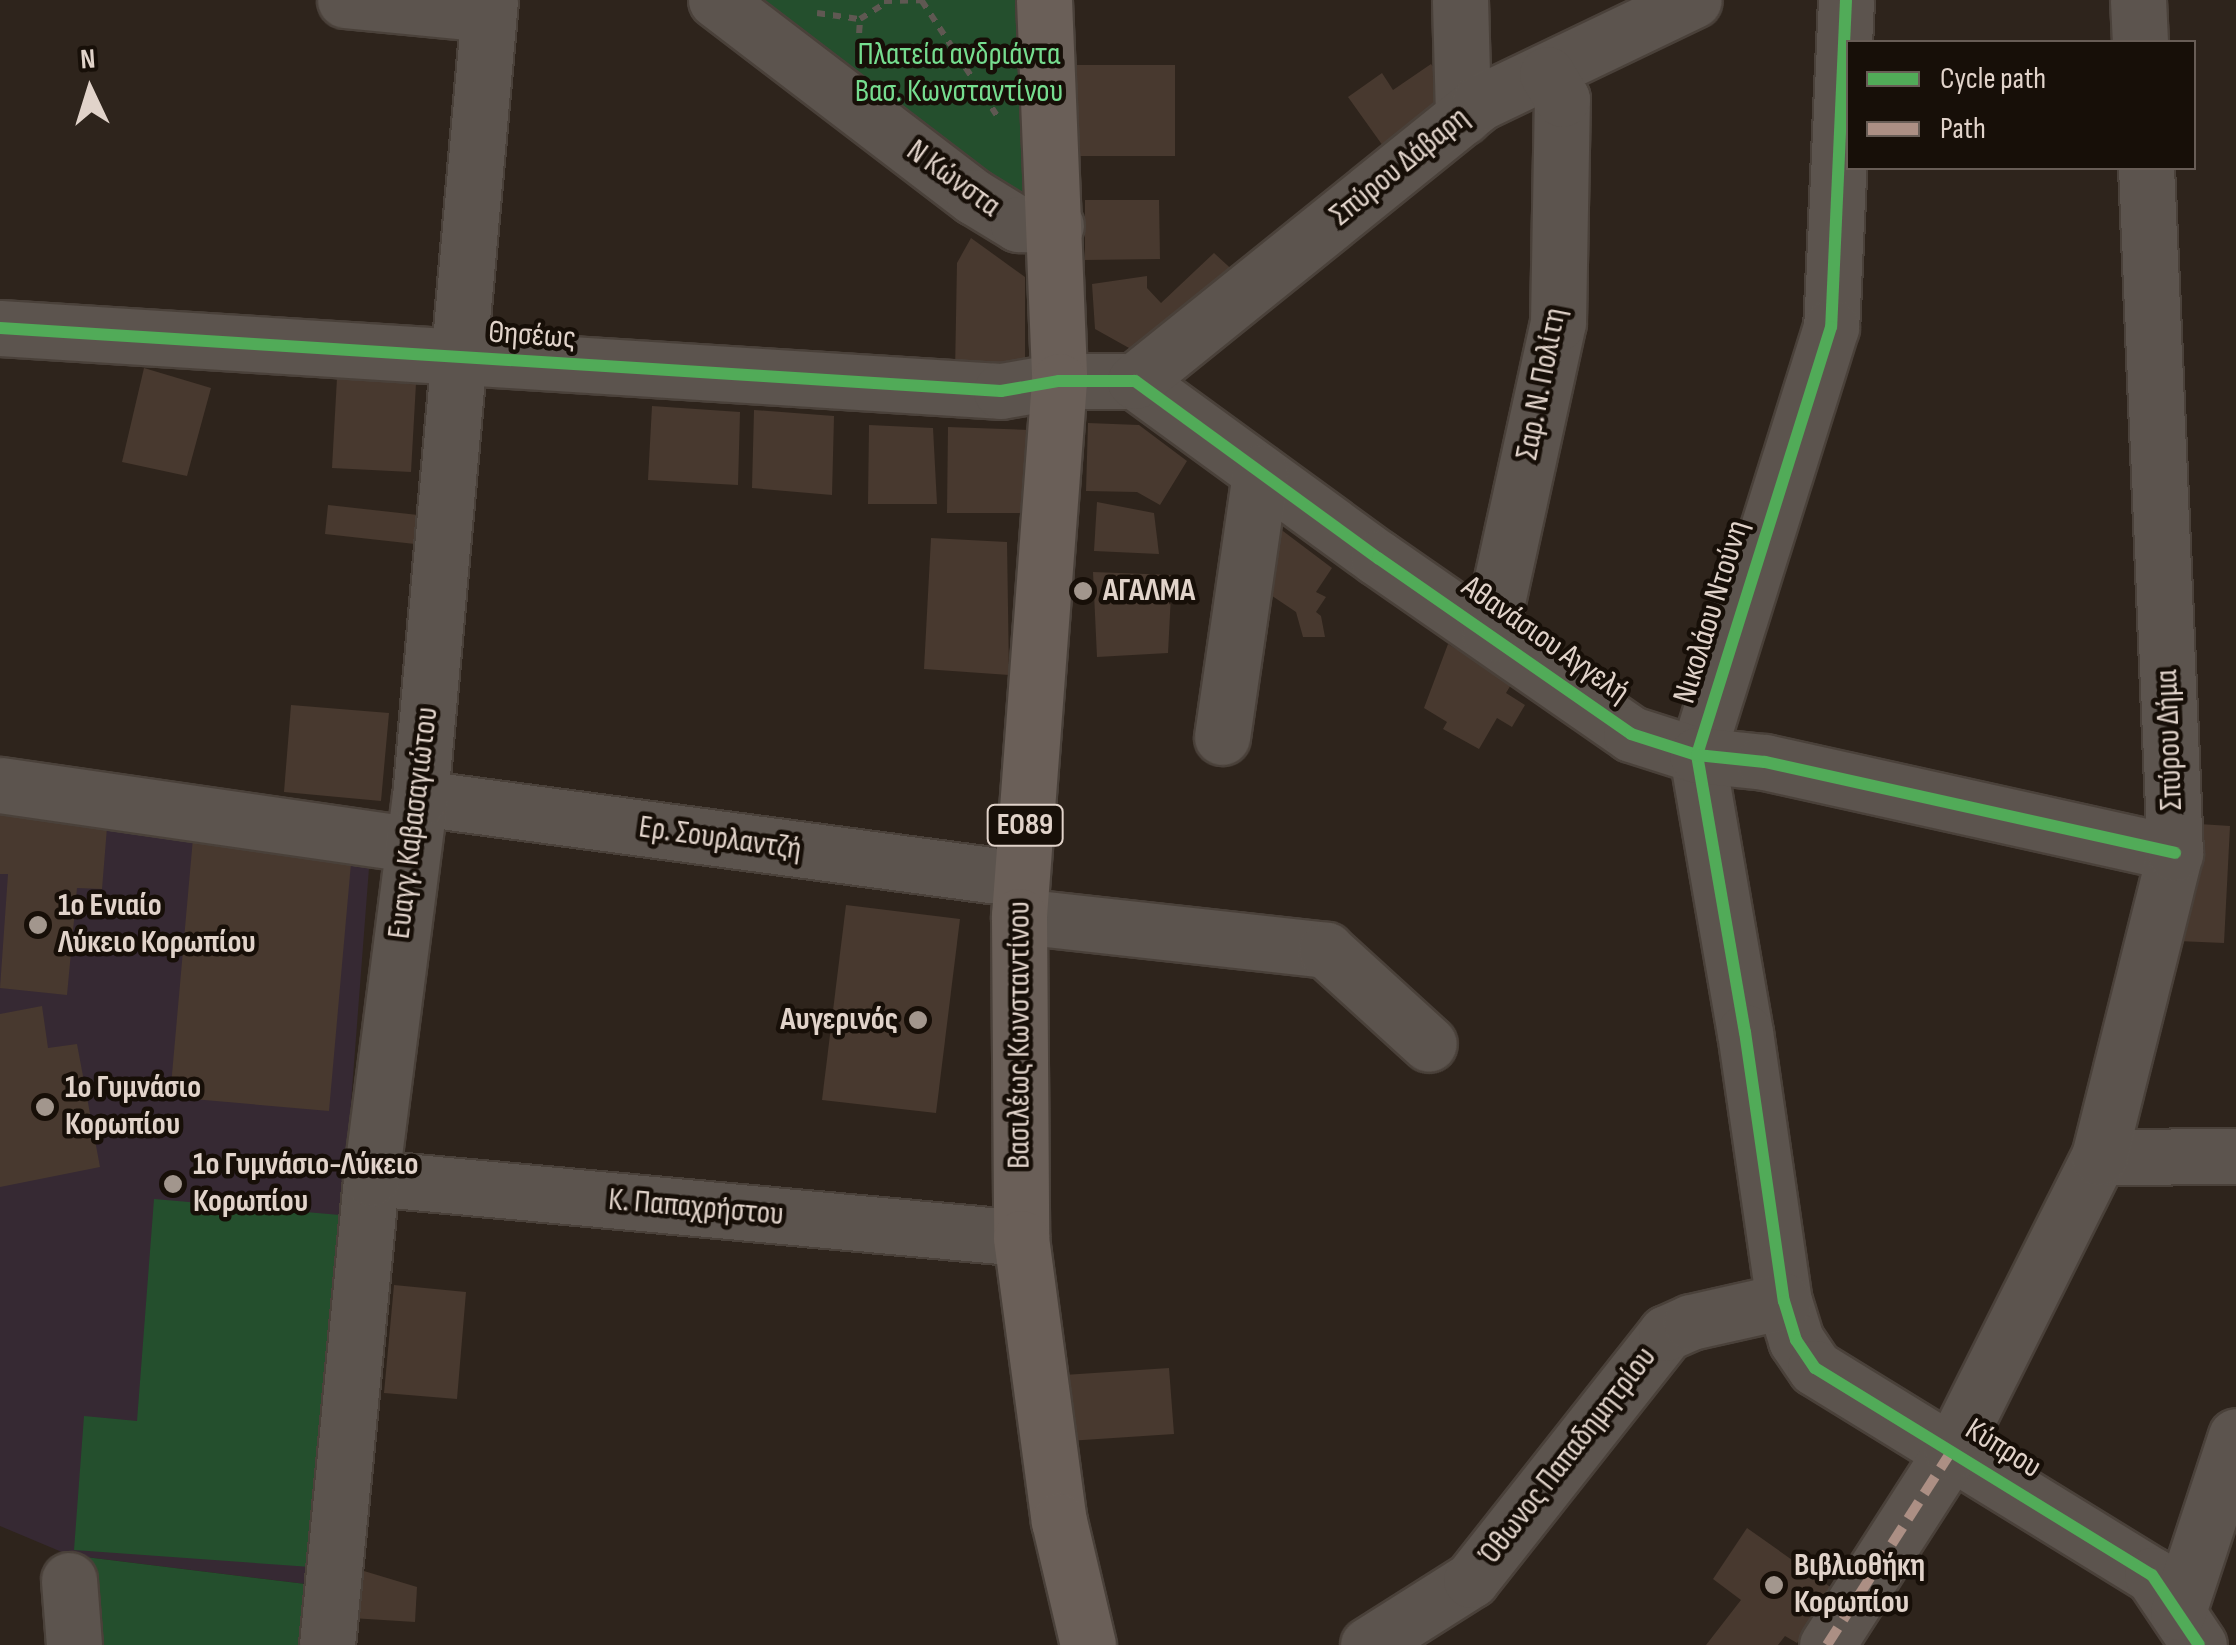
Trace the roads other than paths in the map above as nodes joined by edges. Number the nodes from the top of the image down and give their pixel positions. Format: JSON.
{"nodes":[{"id":1,"x":345,"y":0,"type":"edge"},
{"id":2,"x":716,"y":0,"type":"edge"},
{"id":3,"x":1044,"y":0,"type":"edge"},
{"id":4,"x":1460,"y":0,"type":"edge"},
{"id":5,"x":1694,"y":0,"type":"edge"},
{"id":6,"x":1846,"y":0,"type":"edge"},
{"id":7,"x":2138,"y":0,"type":"edge"},
{"id":8,"x":489,"y":7,"type":"edge"},
{"id":9,"x":1636,"y":14,"type":"edge"},
{"id":10,"x":2140,"y":40,"type":"edge"},
{"id":11,"x":1547,"y":74,"type":"junction"},
{"id":12,"x":1463,"y":117,"type":"junction"},
{"id":13,"x":2146,"y":170,"type":"edge"},
{"id":14,"x":1056,"y":225,"type":"junction"},
{"id":15,"x":0,"y":328,"type":"edge"},
{"id":16,"x":458,"y":358,"type":"junction"},
{"id":17,"x":1059,"y":381,"type":"junction"},
{"id":18,"x":1135,"y":381,"type":"junction"},
{"id":19,"x":1260,"y":473,"type":"junction"},
{"id":20,"x":1490,"y":634,"type":"junction"},
{"id":21,"x":1222,"y":737,"type":"dead end"},
{"id":22,"x":1697,"y":755,"type":"junction"},
{"id":23,"x":0,"y":786,"type":"edge"},
{"id":24,"x":416,"y":821,"type":"junction"},
{"id":25,"x":2175,"y":853,"type":"junction"},
{"id":26,"x":1019,"y":898,"type":"junction"},
{"id":27,"x":1429,"y":1044,"type":"dead end"},
{"id":28,"x":2098,"y":1156,"type":"junction"},
{"id":29,"x":2236,"y":1156,"type":"edge"},
{"id":30,"x":371,"y":1178,"type":"junction"},
{"id":31,"x":1021,"y":1238,"type":"junction"},
{"id":32,"x":1784,"y":1301,"type":"junction"},
{"id":33,"x":2236,"y":1436,"type":"edge"},
{"id":34,"x":1952,"y":1450,"type":"junction"},
{"id":35,"x":69,"y":1580,"type":"dead end"},
{"id":36,"x":2188,"y":1628,"type":"edge"},
{"id":37,"x":74,"y":1645,"type":"edge"},
{"id":38,"x":327,"y":1645,"type":"edge"},
{"id":39,"x":1088,"y":1645,"type":"edge"},
{"id":40,"x":1368,"y":1645,"type":"edge"},
{"id":41,"x":1827,"y":1645,"type":"edge"}],
"edges":[{"from":1,"to":8,"type":"street"},
{"from":2,"to":14,"type":"street","name":"Ν Κώνστα"},
{"from":3,"to":14,"type":"main road","name":"Βασιλέως Κωνσταντίνου","number":"ΕΟ89"},
{"from":4,"to":12,"type":"street"},
{"from":5,"to":9,"type":"street","name":"Σπύρου Δάβαρη"},
{"from":6,"to":22,"type":"street","name":"Νικολάου Ντούνη"},
{"from":7,"to":10,"type":"street"},
{"from":8,"to":16,"type":"street","name":"Ευαγγ. Καβασαγιώτου"},
{"from":9,"to":11,"type":"street","name":"Σπύρου Δάβαρη"},
{"from":11,"to":12,"type":"street","name":"Σπύρου Δάβαρη"},
{"from":11,"to":20,"type":"street","name":"Σαρ. Ν. Πολίτη"},
{"from":12,"to":18,"type":"street","name":"Σπύρου Δάβαρη"},
{"from":13,"to":25,"type":"street","name":"Σπύρου Δήμα"},
{"from":14,"to":17,"type":"main road","name":"Βασιλέως Κωνσταντίνου","number":"ΕΟ89"},
{"from":15,"to":16,"type":"street","name":"Θησέως"},
{"from":16,"to":17,"type":"street","name":"Θησέως"},
{"from":16,"to":24,"type":"street","name":"Ευαγγ. Καβασαγιώτου"},
{"from":17,"to":18,"type":"street"},
{"from":17,"to":26,"type":"main road","name":"Βασιλέως Κωνσταντίνου","number":"ΕΟ89"},
{"from":18,"to":19,"type":"street","name":"Αθανάσιου Αγγελή"},
{"from":19,"to":20,"type":"street","name":"Αθανάσιου Αγγελή"},
{"from":19,"to":21,"type":"street"},
{"from":20,"to":22,"type":"street","name":"Αθανάσιου Αγγελή"},
{"from":22,"to":25,"type":"street","name":"Αθανάσιου Αγγελή"},
{"from":22,"to":32,"type":"street","name":"Νικολάου Ντούνη"},
{"from":23,"to":24,"type":"street","name":"Ερ. Σουρλαντζή"},
{"from":24,"to":26,"type":"street","name":"Ερ. Σουρλαντζή"},
{"from":24,"to":30,"type":"street","name":"Ευαγγ. Καβασαγιώτου"},
{"from":25,"to":28,"type":"street","name":"Σπύρου Δήμα"},
{"from":26,"to":27,"type":"street","name":"Ερ. Σουρλαντζή"},
{"from":26,"to":31,"type":"main road","name":"Βασιλέως Κωνσταντίνου","number":"ΕΟ89"},
{"from":28,"to":29,"type":"street"},
{"from":28,"to":34,"type":"street","name":"Σπύρου Δήμα"},
{"from":30,"to":31,"type":"street","name":"Κ. Παπαχρήστου"},
{"from":30,"to":38,"type":"street","name":"Ευαγγ. Καβασαγιώτου"},
{"from":31,"to":39,"type":"main road","name":"Βασιλέως Κωνσταντίνου","number":"ΕΟ89"},
{"from":32,"to":34,"type":"street","name":"Κύπρου"},
{"from":32,"to":40,"type":"street","name":"Όθωνος Παπαδημητρίου"},
{"from":33,"to":36,"type":"street"},
{"from":34,"to":36,"type":"street","name":"Κύπρου"},
{"from":34,"to":41,"type":"street","name":"Σπύρου Δήμα"},
{"from":35,"to":37,"type":"street"}]}
